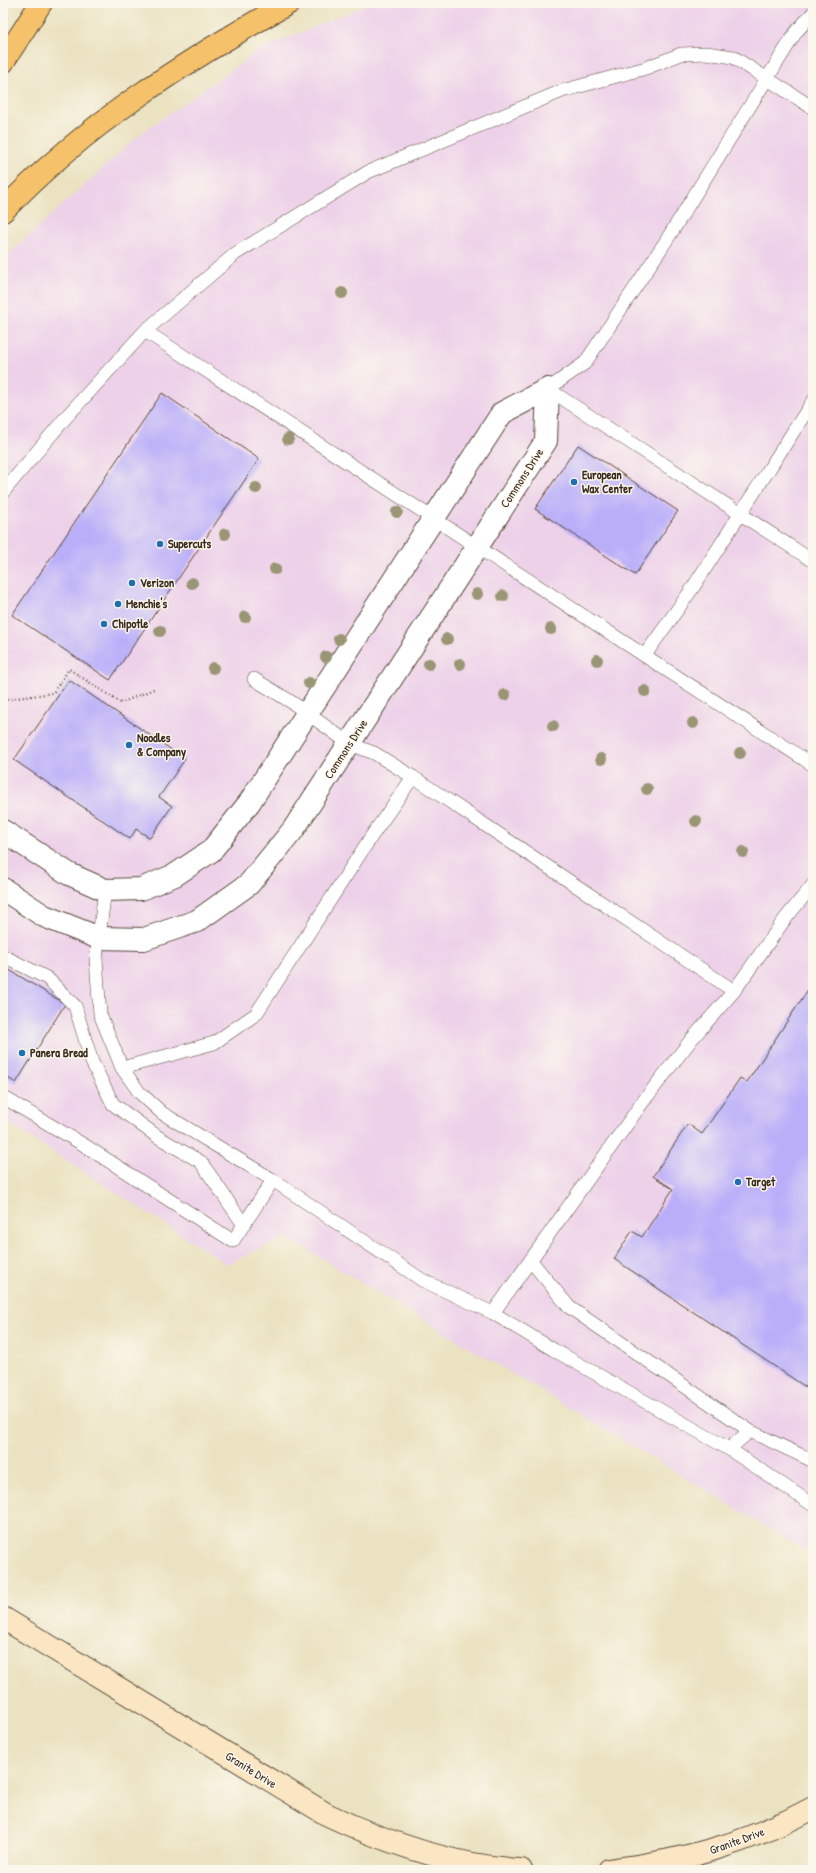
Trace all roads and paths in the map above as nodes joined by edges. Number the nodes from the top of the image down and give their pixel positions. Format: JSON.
{"nodes":[{"id":1,"x":41,"y":3,"type":"edge"},
{"id":2,"x":289,"y":3,"type":"edge"},
{"id":3,"x":813,"y":13,"type":"edge"},
{"id":4,"x":3,"y":62,"type":"edge"},
{"id":5,"x":767,"y":79,"type":"junction"},
{"id":6,"x":813,"y":108,"type":"edge"},
{"id":7,"x":3,"y":211,"type":"edge"},
{"id":8,"x":145,"y":331,"type":"junction"},
{"id":9,"x":548,"y":389,"type":"junction"},
{"id":10,"x":813,"y":401,"type":"edge"},
{"id":11,"x":3,"y":492,"type":"edge"},
{"id":12,"x":740,"y":514,"type":"junction"},
{"id":13,"x":434,"y":518,"type":"junction"},
{"id":14,"x":477,"y":547,"type":"junction"},
{"id":15,"x":813,"y":561,"type":"edge"},
{"id":16,"x":645,"y":655,"type":"junction"},
{"id":17,"x":254,"y":679,"type":"dead end"},
{"id":18,"x":156,"y":688,"type":"dead end"},
{"id":19,"x":3,"y":700,"type":"edge"},
{"id":20,"x":307,"y":714,"type":"junction"},
{"id":21,"x":350,"y":744,"type":"junction"},
{"id":22,"x":813,"y":765,"type":"edge"},
{"id":23,"x":412,"y":777,"type":"junction"},
{"id":24,"x":3,"y":831,"type":"edge"},
{"id":25,"x":813,"y":885,"type":"edge"},
{"id":26,"x":3,"y":889,"type":"edge"},
{"id":27,"x":106,"y":890,"type":"junction"},
{"id":28,"x":99,"y":938,"type":"junction"},
{"id":29,"x":3,"y":956,"type":"edge"},
{"id":30,"x":734,"y":991,"type":"junction"},
{"id":31,"x":122,"y":1068,"type":"junction"},
{"id":32,"x":3,"y":1097,"type":"edge"},
{"id":33,"x":273,"y":1180,"type":"junction"},
{"id":34,"x":244,"y":1225,"type":"junction"},
{"id":35,"x":531,"y":1261,"type":"junction"},
{"id":36,"x":493,"y":1312,"type":"junction"},
{"id":37,"x":750,"y":1431,"type":"junction"},
{"id":38,"x":729,"y":1449,"type":"junction"},
{"id":39,"x":813,"y":1462,"type":"edge"},
{"id":40,"x":813,"y":1505,"type":"edge"},
{"id":41,"x":3,"y":1618,"type":"edge"},
{"id":42,"x":813,"y":1808,"type":"edge"},
{"id":43,"x":521,"y":1870,"type":"edge"},
{"id":44,"x":609,"y":1870,"type":"edge"}],
"edges":[{"from":1,"to":4,"type":"main road"},
{"from":2,"to":7,"type":"main road"},
{"from":3,"to":5,"type":"lane"},
{"from":5,"to":6,"type":"lane"},
{"from":5,"to":8,"type":"lane"},
{"from":5,"to":9,"type":"lane"},
{"from":8,"to":11,"type":"lane"},
{"from":8,"to":13,"type":"lane"},
{"from":9,"to":12,"type":"lane"},
{"from":9,"to":13,"type":"street"},
{"from":9,"to":14,"type":"street","name":"Commons Drive"},
{"from":10,"to":12,"type":"lane"},
{"from":12,"to":15,"type":"lane"},
{"from":12,"to":16,"type":"lane"},
{"from":13,"to":14,"type":"lane"},
{"from":13,"to":20,"type":"street"},
{"from":14,"to":16,"type":"lane"},
{"from":14,"to":21,"type":"street","name":"Commons Drive"},
{"from":16,"to":22,"type":"lane"},
{"from":17,"to":20,"type":"lane"},
{"from":18,"to":19,"type":"path"},
{"from":20,"to":21,"type":"lane"},
{"from":20,"to":27,"type":"street"},
{"from":21,"to":23,"type":"lane"},
{"from":21,"to":28,"type":"street","name":"Commons Drive"},
{"from":23,"to":30,"type":"lane"},
{"from":23,"to":31,"type":"lane"},
{"from":24,"to":27,"type":"street"},
{"from":25,"to":30,"type":"lane"},
{"from":26,"to":28,"type":"street","name":"Commons Drive"},
{"from":27,"to":28,"type":"lane"},
{"from":28,"to":31,"type":"lane"},
{"from":29,"to":34,"type":"lane"},
{"from":30,"to":35,"type":"lane"},
{"from":31,"to":33,"type":"lane"},
{"from":32,"to":34,"type":"lane"},
{"from":33,"to":34,"type":"lane"},
{"from":33,"to":36,"type":"lane"},
{"from":35,"to":36,"type":"lane"},
{"from":35,"to":37,"type":"lane"},
{"from":36,"to":38,"type":"lane"},
{"from":37,"to":38,"type":"lane"},
{"from":37,"to":39,"type":"lane"},
{"from":38,"to":40,"type":"lane"},
{"from":41,"to":43,"type":"street","name":"Granite Drive"},
{"from":42,"to":44,"type":"street","name":"Granite Drive"}]}
